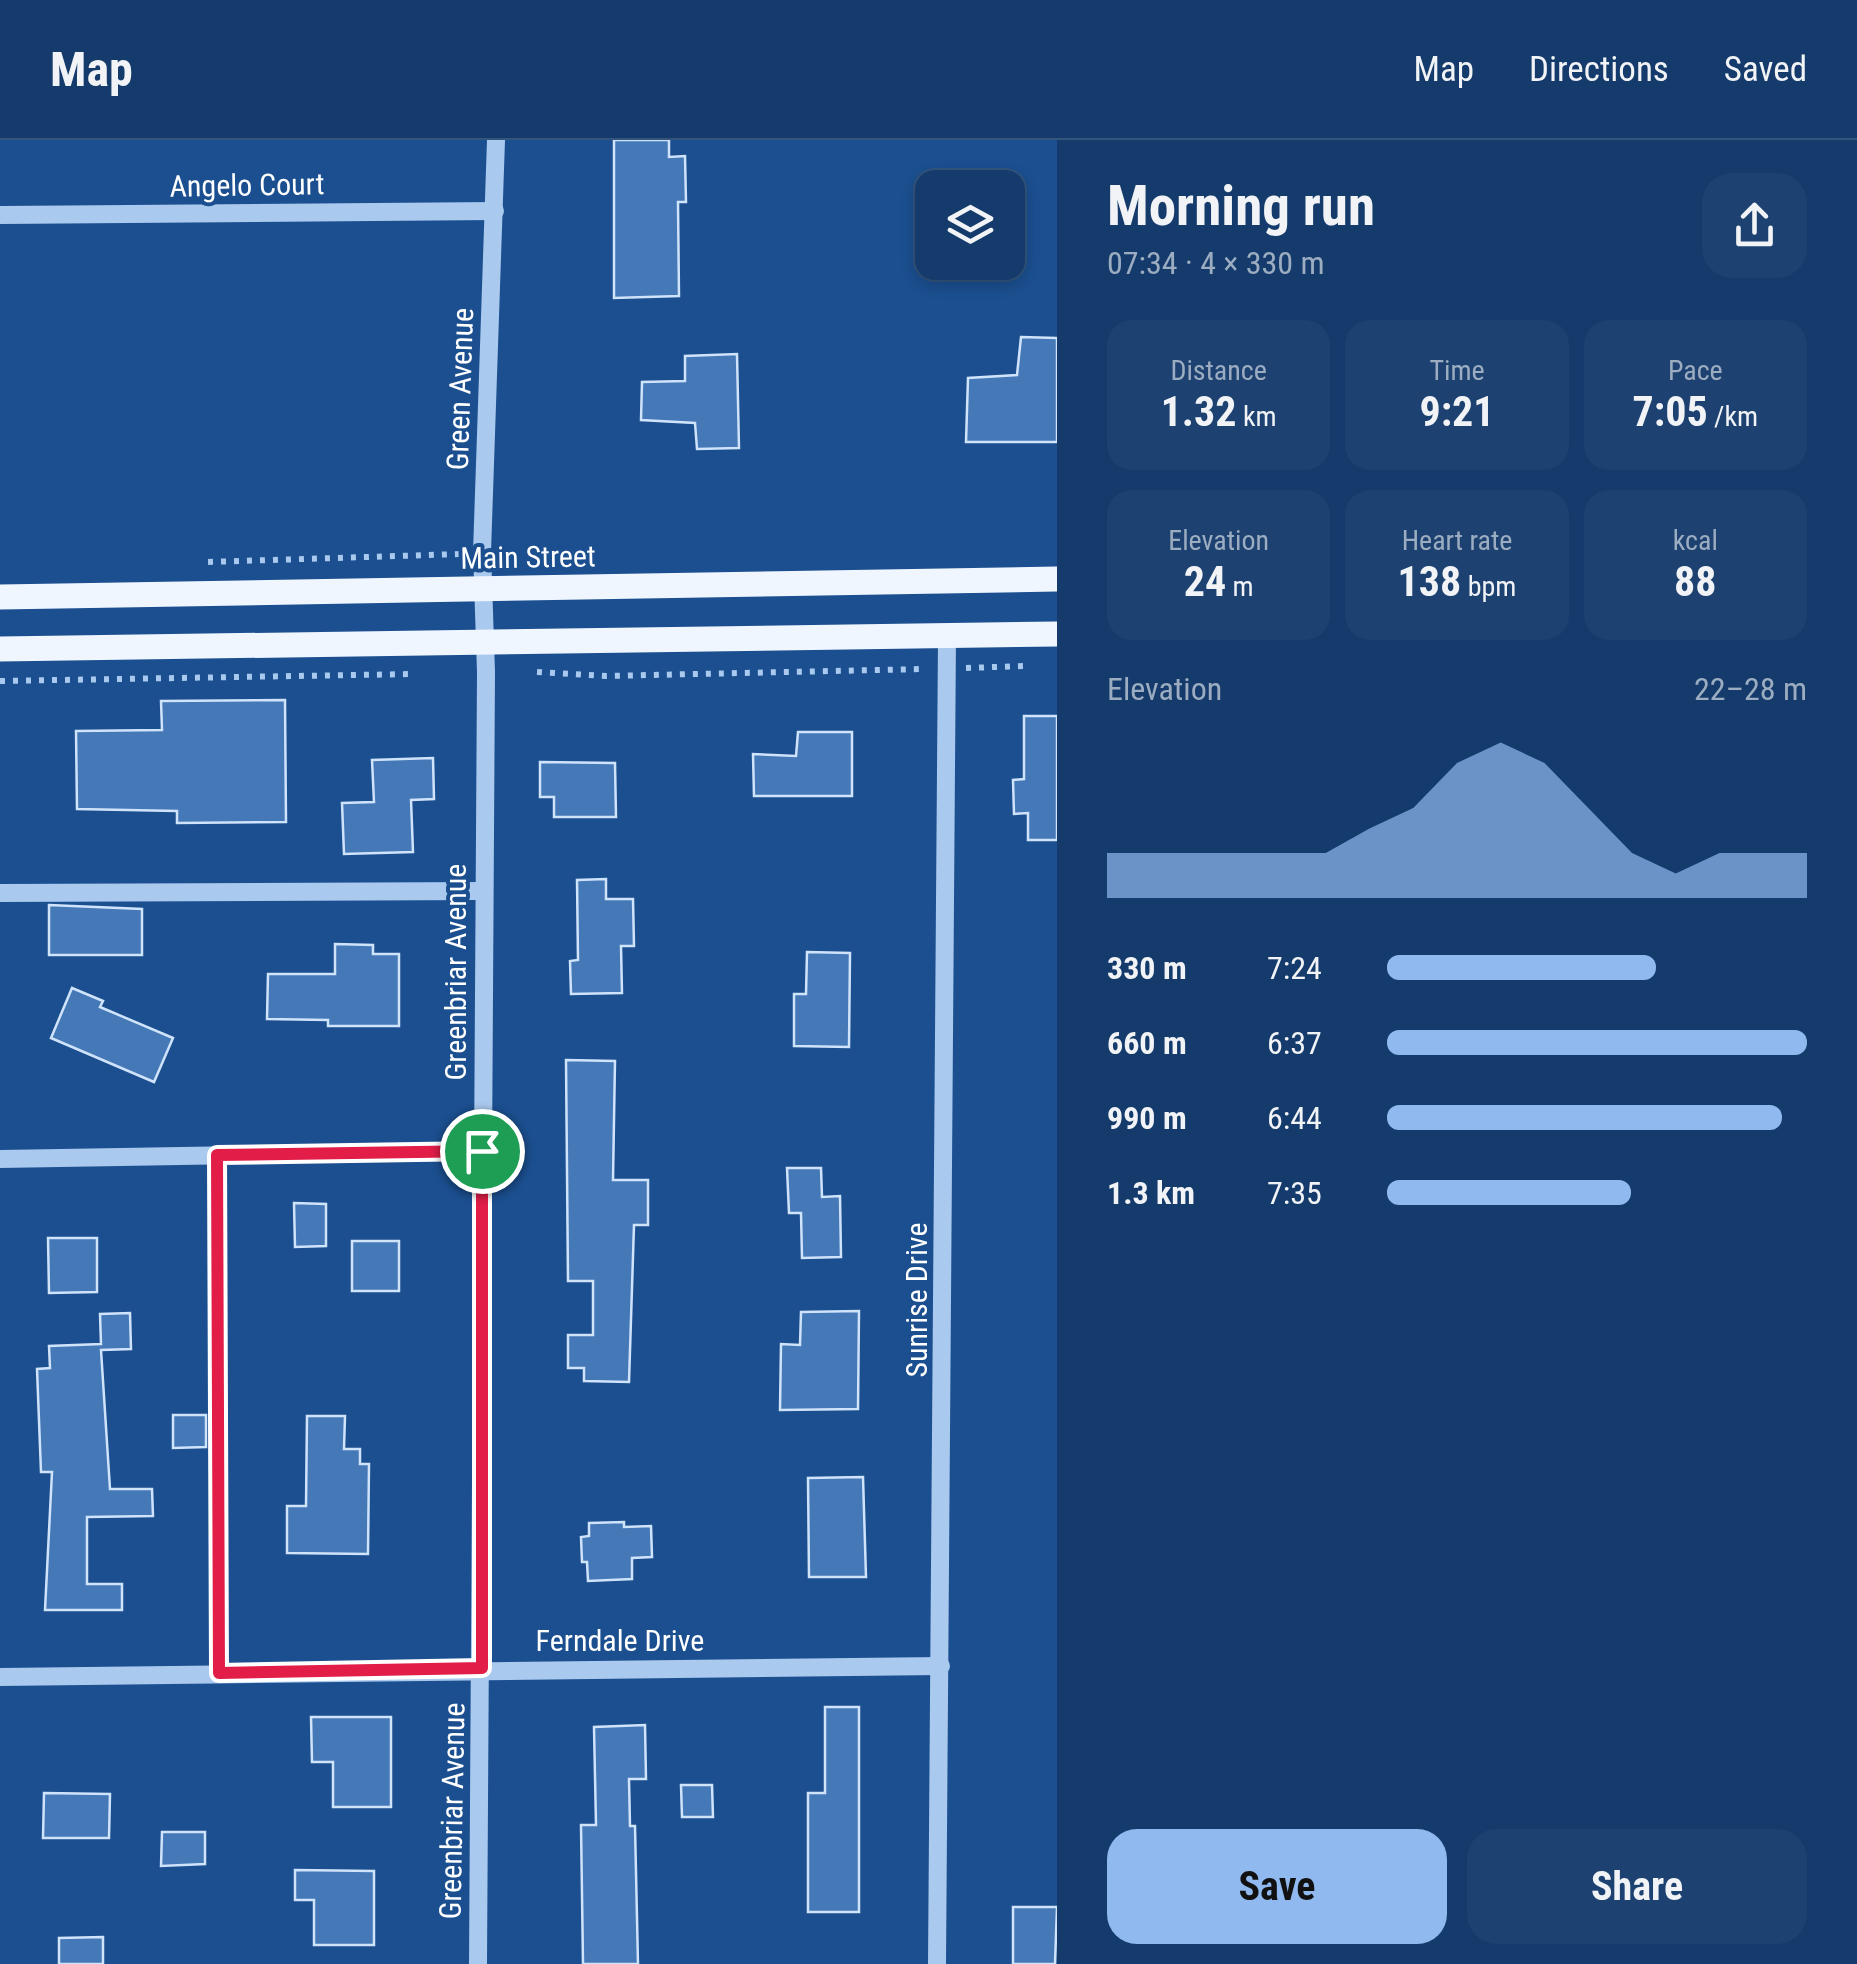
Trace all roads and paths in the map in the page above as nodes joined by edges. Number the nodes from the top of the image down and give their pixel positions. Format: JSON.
{"nodes":[{"id":1,"x":496,"y":140,"type":"edge"},
{"id":2,"x":495,"y":210,"type":"junction"},
{"id":3,"x":0,"y":215,"type":"edge"},
{"id":4,"x":482,"y":552,"type":"junction"},
{"id":5,"x":197,"y":562,"type":"dead end"},
{"id":6,"x":1057,"y":579,"type":"edge"},
{"id":7,"x":483,"y":590,"type":"junction"},
{"id":8,"x":0,"y":597,"type":"edge"},
{"id":9,"x":1057,"y":634,"type":"edge"},
{"id":10,"x":947,"y":636,"type":"junction"},
{"id":11,"x":485,"y":640,"type":"junction"},
{"id":12,"x":0,"y":649,"type":"edge"},
{"id":13,"x":1043,"y":665,"type":"dead end"},
{"id":14,"x":947,"y":668,"type":"junction"},
{"id":15,"x":520,"y":672,"type":"dead end"},
{"id":16,"x":419,"y":674,"type":"dead end"},
{"id":17,"x":0,"y":680,"type":"edge"},
{"id":18,"x":482,"y":891,"type":"junction"},
{"id":19,"x":0,"y":892,"type":"edge"},
{"id":20,"x":482,"y":1151,"type":"junction"},
{"id":21,"x":217,"y":1155,"type":"junction"},
{"id":22,"x":0,"y":1159,"type":"edge"},
{"id":23,"x":940,"y":1666,"type":"junction"},
{"id":24,"x":482,"y":1668,"type":"junction"},
{"id":25,"x":219,"y":1673,"type":"junction"},
{"id":26,"x":0,"y":1676,"type":"edge"},
{"id":27,"x":478,"y":1964,"type":"edge"},
{"id":28,"x":938,"y":1964,"type":"edge"}],
"edges":[{"from":1,"to":2,"type":"street","name":"Green Avenue"},
{"from":2,"to":3,"type":"street","name":"Angelo Court"},
{"from":2,"to":4,"type":"street","name":"Green Avenue"},
{"from":4,"to":5,"type":"path"},
{"from":4,"to":7,"type":"street","name":"Green Avenue"},
{"from":6,"to":7,"type":"main road","name":"Main Street"},
{"from":7,"to":8,"type":"main road","name":"Main Street"},
{"from":7,"to":11,"type":"street","name":"Green Avenue"},
{"from":9,"to":10,"type":"main road"},
{"from":10,"to":11,"type":"main road"},
{"from":10,"to":14,"type":"street","name":"Sunrise Drive"},
{"from":11,"to":12,"type":"main road"},
{"from":11,"to":18,"type":"street","name":"Greenbriar Avenue"},
{"from":13,"to":14,"type":"path"},
{"from":14,"to":15,"type":"path"},
{"from":14,"to":23,"type":"street","name":"Sunrise Drive"},
{"from":16,"to":17,"type":"path"},
{"from":18,"to":19,"type":"street"},
{"from":18,"to":20,"type":"street","name":"Greenbriar Avenue"},
{"from":20,"to":21,"type":"street"},
{"from":20,"to":24,"type":"street","name":"Greenbriar Avenue"},
{"from":21,"to":22,"type":"street"},
{"from":21,"to":25,"type":"street"},
{"from":23,"to":24,"type":"street","name":"Ferndale Drive"},
{"from":23,"to":28,"type":"street","name":"Sunrise Drive"},
{"from":24,"to":25,"type":"street","name":"Ferndale Drive"},
{"from":24,"to":27,"type":"street","name":"Greenbriar Avenue"},
{"from":25,"to":26,"type":"street","name":"Ferndale Drive"}]}
